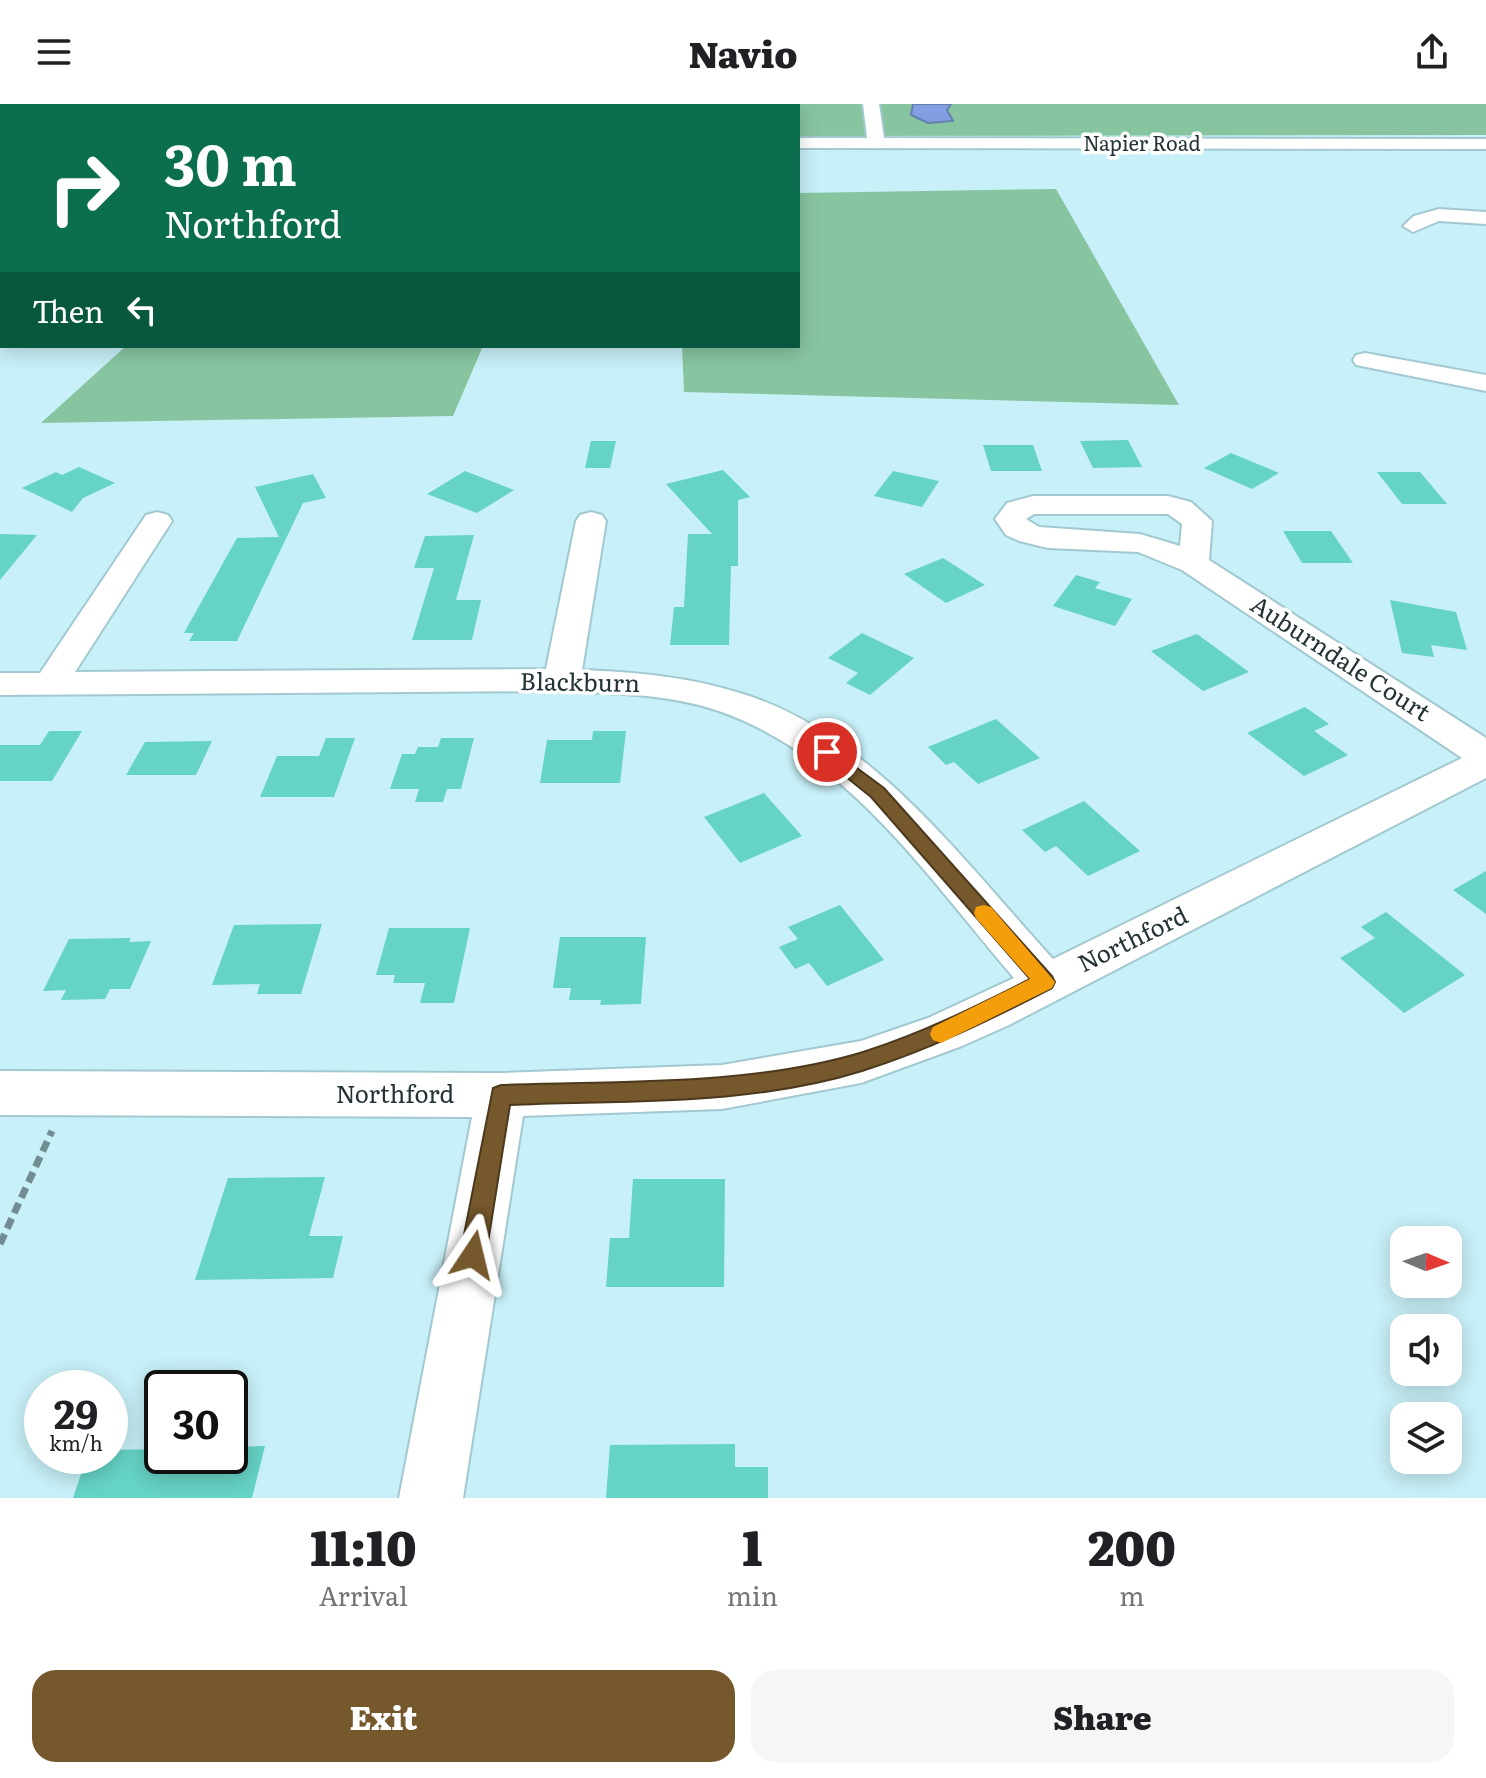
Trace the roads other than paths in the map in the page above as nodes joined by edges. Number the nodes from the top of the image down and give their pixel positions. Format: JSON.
{"nodes":[{"id":1,"x":871,"y":104,"type":"edge"},
{"id":2,"x":800,"y":143,"type":"edge"},
{"id":3,"x":876,"y":143,"type":"junction"},
{"id":4,"x":1486,"y":144,"type":"edge"},
{"id":5,"x":1486,"y":218,"type":"edge"},
{"id":6,"x":1413,"y":226,"type":"dead end"},
{"id":7,"x":1365,"y":360,"type":"dead end"},
{"id":8,"x":1486,"y":383,"type":"edge"},
{"id":9,"x":157,"y":521,"type":"dead end"},
{"id":10,"x":591,"y":521,"type":"dead end"},
{"id":11,"x":1193,"y":563,"type":"junction"},
{"id":12,"x":562,"y":680,"type":"junction"},
{"id":13,"x":0,"y":684,"type":"edge"},
{"id":14,"x":50,"y":684,"type":"junction"},
{"id":15,"x":1486,"y":756,"type":"edge"},
{"id":16,"x":1486,"y":762,"type":"edge"},
{"id":17,"x":1045,"y":982,"type":"junction"},
{"id":18,"x":0,"y":1093,"type":"edge"},
{"id":19,"x":501,"y":1095,"type":"junction"},
{"id":20,"x":431,"y":1498,"type":"edge"}],
"edges":[{"from":1,"to":3,"type":"street"},
{"from":2,"to":3,"type":"street","name":"Napier Road"},
{"from":3,"to":4,"type":"street","name":"Napier Road"},
{"from":5,"to":6,"type":"street"},
{"from":7,"to":8,"type":"street"},
{"from":9,"to":14,"type":"street"},
{"from":10,"to":12,"type":"street"},
{"from":11,"to":11,"type":"street","name":"Auburndale Court"},
{"from":11,"to":15,"type":"street","name":"Auburndale Court"},
{"from":12,"to":14,"type":"street","name":"Blackburn"},
{"from":12,"to":17,"type":"street","name":"Blackburn"},
{"from":13,"to":14,"type":"street","name":"Blackburn"},
{"from":16,"to":17,"type":"street","name":"Northford"},
{"from":17,"to":19,"type":"street","name":"Northford"},
{"from":18,"to":19,"type":"street","name":"Northford"},
{"from":19,"to":20,"type":"street"}]}
